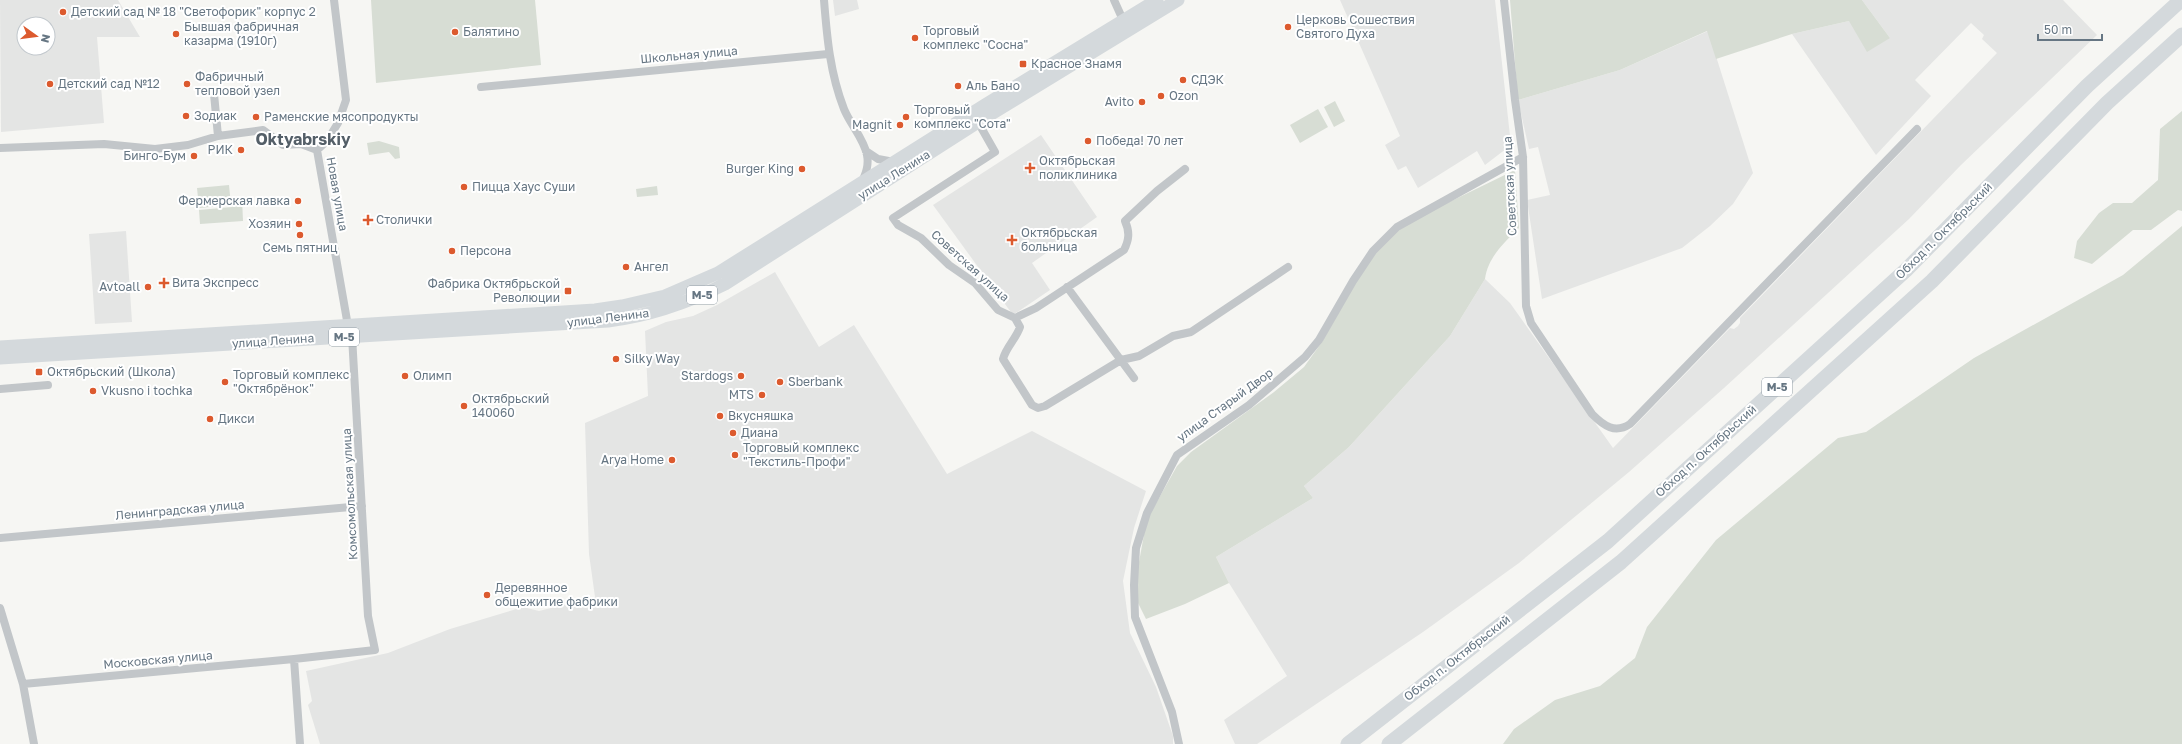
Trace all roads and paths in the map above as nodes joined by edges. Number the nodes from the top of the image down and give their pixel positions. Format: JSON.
{"nodes":[{"id":1,"x":334,"y":0,"type":"edge"},
{"id":2,"x":824,"y":0,"type":"edge"},
{"id":3,"x":1114,"y":0,"type":"edge"},
{"id":4,"x":1157,"y":0,"type":"edge"},
{"id":5,"x":1178,"y":0,"type":"edge"},
{"id":6,"x":1504,"y":0,"type":"edge"},
{"id":7,"x":2181,"y":0,"type":"edge"},
{"id":8,"x":1123,"y":20,"type":"junction"},
{"id":9,"x":2182,"y":35,"type":"edge"},
{"id":10,"x":828,"y":54,"type":"junction"},
{"id":11,"x":481,"y":87,"type":"dead end"},
{"id":12,"x":214,"y":94,"type":"dead end"},
{"id":13,"x":978,"y":122,"type":"junction"},
{"id":14,"x":1916,"y":129,"type":"dead end"},
{"id":15,"x":218,"y":136,"type":"junction"},
{"id":16,"x":0,"y":148,"type":"edge"},
{"id":17,"x":317,"y":150,"type":"junction"},
{"id":18,"x":866,"y":151,"type":"junction"},
{"id":19,"x":1523,"y":157,"type":"junction"},
{"id":20,"x":894,"y":162,"type":"junction"},
{"id":21,"x":1185,"y":169,"type":"dead end"},
{"id":22,"x":862,"y":183,"type":"junction"},
{"id":23,"x":1288,"y":267,"type":"dead end"},
{"id":24,"x":1067,"y":287,"type":"junction"},
{"id":25,"x":1015,"y":318,"type":"junction"},
{"id":26,"x":350,"y":331,"type":"junction"},
{"id":27,"x":0,"y":347,"type":"edge"},
{"id":28,"x":0,"y":358,"type":"edge"},
{"id":29,"x":1121,"y":360,"type":"junction"},
{"id":30,"x":1134,"y":378,"type":"dead end"},
{"id":31,"x":48,"y":385,"type":"dead end"},
{"id":32,"x":0,"y":389,"type":"edge"},
{"id":33,"x":362,"y":506,"type":"junction"},
{"id":34,"x":0,"y":538,"type":"edge"},
{"id":35,"x":0,"y":608,"type":"edge"},
{"id":36,"x":375,"y":650,"type":"joint"},
{"id":37,"x":294,"y":659,"type":"junction"},
{"id":38,"x":24,"y":684,"type":"junction"},
{"id":39,"x":34,"y":744,"type":"edge"},
{"id":40,"x":300,"y":744,"type":"edge"},
{"id":41,"x":1179,"y":744,"type":"edge"},
{"id":42,"x":1348,"y":744,"type":"edge"},
{"id":43,"x":1389,"y":744,"type":"edge"}],
"edges":[{"from":1,"to":17,"type":"street"},
{"from":2,"to":10,"type":"street"},
{"from":3,"to":8,"type":"street"},
{"from":4,"to":8,"type":"main road","name":"улица Ленина","number":"М-5"},
{"from":5,"to":13,"type":"main road","name":"улица Ленина","number":"М-5"},
{"from":6,"to":19,"type":"street","name":"Советская улица"},
{"from":7,"to":42,"type":"highway","name":"Обход п. Октябрьский","number":"М-5"},
{"from":8,"to":20,"type":"main road","name":"улица Ленина","number":"М-5"},
{"from":9,"to":43,"type":"highway","number":"М-5"},
{"from":10,"to":11,"type":"street","name":"Школьная улица"},
{"from":10,"to":18,"type":"street"},
{"from":12,"to":15,"type":"street"},
{"from":13,"to":25,"type":"street","name":"Советская улица"},
{"from":13,"to":26,"type":"main road","name":"улица Ленина","number":"М-5"},
{"from":14,"to":19,"type":"street","name":"Советская улица"},
{"from":15,"to":16,"type":"street","name":"Новая улица"},
{"from":15,"to":17,"type":"street","name":"Новая улица"},
{"from":17,"to":26,"type":"street","name":"Новая улица"},
{"from":18,"to":20,"type":"street"},
{"from":18,"to":22,"type":"street"},
{"from":19,"to":41,"type":"street","name":"улица Старый Двор"},
{"from":20,"to":22,"type":"main road","name":"улица Ленина","number":"М-5"},
{"from":21,"to":24,"type":"street"},
{"from":22,"to":26,"type":"main road","name":"улица Ленина","number":"М-5"},
{"from":23,"to":29,"type":"street"},
{"from":24,"to":25,"type":"street"},
{"from":24,"to":29,"type":"street"},
{"from":25,"to":29,"type":"street"},
{"from":26,"to":27,"type":"main road","name":"улица Ленина","number":"М-5"},
{"from":26,"to":28,"type":"main road","name":"улица Ленина","number":"М-5"},
{"from":26,"to":33,"type":"street","name":"Комсомольская улица"},
{"from":29,"to":30,"type":"street"},
{"from":31,"to":32,"type":"street"},
{"from":33,"to":34,"type":"street","name":"Ленинградская улица"},
{"from":33,"to":36,"type":"street","name":"Комсомольская улица"},
{"from":35,"to":38,"type":"street"},
{"from":36,"to":37,"type":"street","name":"Московская улица"},
{"from":37,"to":38,"type":"street","name":"Московская улица"},
{"from":37,"to":40,"type":"street"},
{"from":38,"to":39,"type":"street"}]}
